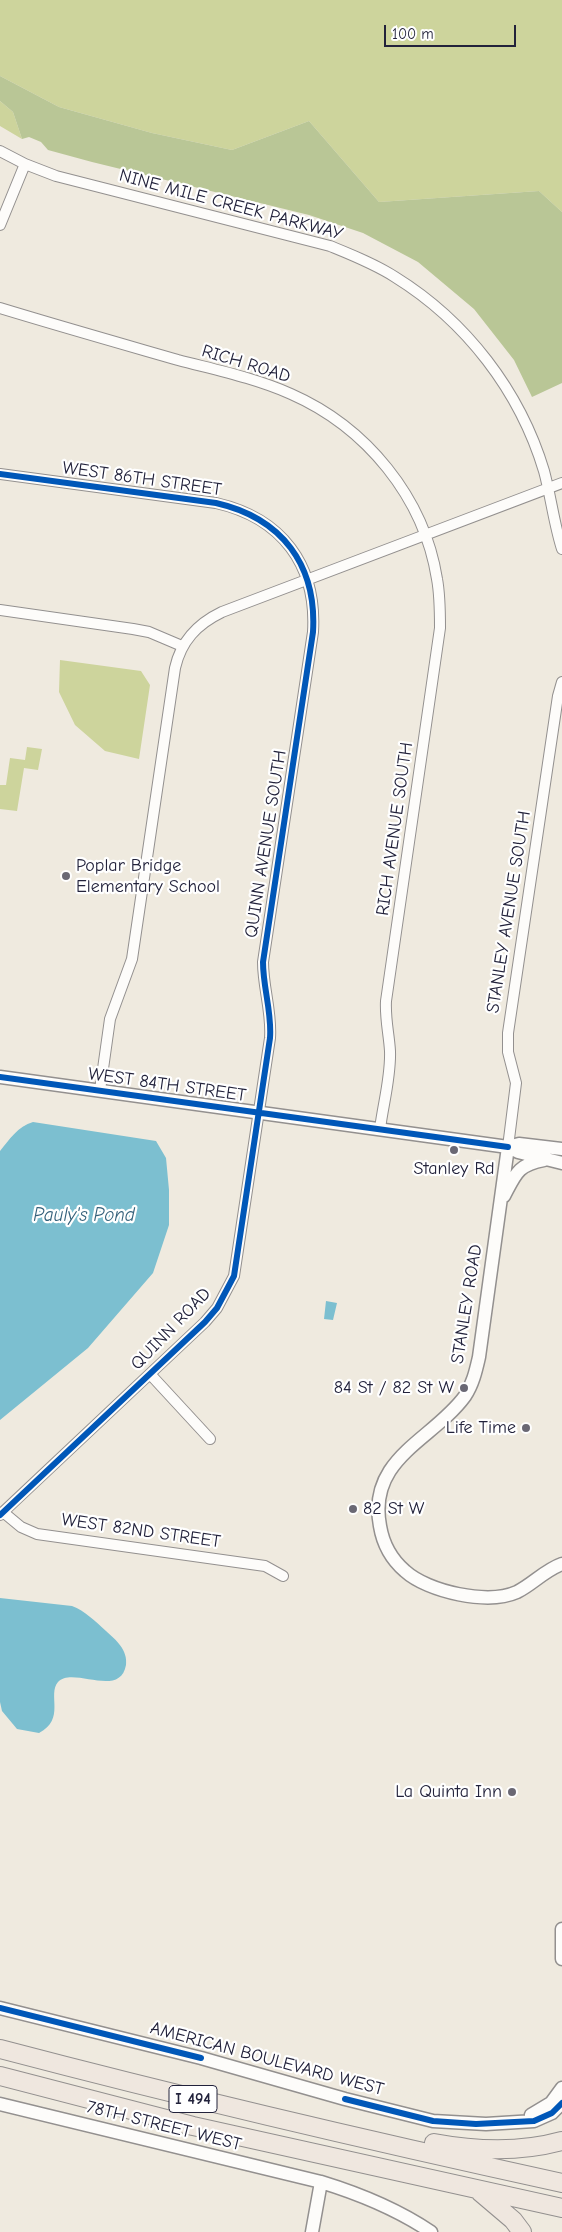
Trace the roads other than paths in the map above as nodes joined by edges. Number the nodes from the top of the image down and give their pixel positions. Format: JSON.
{"nodes":[{"id":1,"x":0,"y":151,"type":"edge"},
{"id":2,"x":26,"y":164,"type":"junction"},
{"id":3,"x":0,"y":224,"type":"edge"},
{"id":4,"x":0,"y":308,"type":"edge"},
{"id":5,"x":0,"y":474,"type":"edge"},
{"id":6,"x":562,"y":482,"type":"edge"},
{"id":7,"x":548,"y":488,"type":"junction"},
{"id":8,"x":425,"y":535,"type":"junction"},
{"id":9,"x":562,"y":549,"type":"edge"},
{"id":10,"x":306,"y":580,"type":"junction"},
{"id":11,"x":0,"y":610,"type":"edge"},
{"id":12,"x":182,"y":646,"type":"junction"},
{"id":13,"x":562,"y":682,"type":"edge"},
{"id":14,"x":0,"y":1077,"type":"edge"},
{"id":15,"x":100,"y":1090,"type":"junction"},
{"id":16,"x":259,"y":1112,"type":"junction"},
{"id":17,"x":380,"y":1129,"type":"junction"},
{"id":18,"x":508,"y":1147,"type":"junction"},
{"id":19,"x":562,"y":1148,"type":"edge"},
{"id":20,"x":546,"y":1160,"type":"junction"},
{"id":21,"x":562,"y":1163,"type":"edge"},
{"id":22,"x":500,"y":1204,"type":"junction"},
{"id":23,"x":150,"y":1374,"type":"junction"},
{"id":24,"x":210,"y":1439,"type":"dead end"},
{"id":25,"x":2,"y":1514,"type":"edge"},
{"id":26,"x":562,"y":1564,"type":"edge"},
{"id":27,"x":283,"y":1576,"type":"dead end"},
{"id":28,"x":562,"y":1929,"type":"edge"},
{"id":29,"x":562,"y":1959,"type":"edge"},
{"id":30,"x":0,"y":2008,"type":"edge"},
{"id":31,"x":0,"y":2049,"type":"edge"},
{"id":32,"x":0,"y":2076,"type":"edge"},
{"id":33,"x":562,"y":2088,"type":"edge"},
{"id":34,"x":562,"y":2103,"type":"edge"},
{"id":35,"x":0,"y":2104,"type":"edge"},
{"id":36,"x":528,"y":2120,"type":"junction"},
{"id":37,"x":562,"y":2142,"type":"edge"},
{"id":38,"x":387,"y":2145,"type":"junction"},
{"id":39,"x":321,"y":2182,"type":"junction"},
{"id":40,"x":562,"y":2183,"type":"edge"},
{"id":41,"x":478,"y":2190,"type":"junction"},
{"id":42,"x":562,"y":2208,"type":"edge"},
{"id":43,"x":312,"y":2232,"type":"edge"},
{"id":44,"x":432,"y":2232,"type":"edge"},
{"id":45,"x":522,"y":2232,"type":"edge"}],
"edges":[{"from":1,"to":2,"type":"street","name":"NINE MILE CREEK PARKWAY"},
{"from":2,"to":3,"type":"street"},
{"from":2,"to":7,"type":"street","name":"NINE MILE CREEK PARKWAY"},
{"from":4,"to":8,"type":"street","name":"RICH ROAD"},
{"from":5,"to":10,"type":"street","name":"WEST 86TH STREET"},
{"from":6,"to":7,"type":"street"},
{"from":7,"to":8,"type":"street"},
{"from":7,"to":9,"type":"street","name":"NINE MILE CREEK PARKWAY"},
{"from":8,"to":10,"type":"street"},
{"from":8,"to":17,"type":"street","name":"RICH AVENUE SOUTH"},
{"from":10,"to":12,"type":"street"},
{"from":10,"to":16,"type":"street","name":"QUINN AVENUE SOUTH"},
{"from":11,"to":12,"type":"street"},
{"from":12,"to":15,"type":"street"},
{"from":13,"to":18,"type":"street","name":"STANLEY AVENUE SOUTH"},
{"from":14,"to":15,"type":"street","name":"WEST 84TH STREET"},
{"from":15,"to":16,"type":"street","name":"WEST 84TH STREET"},
{"from":16,"to":17,"type":"street","name":"WEST 84TH STREET"},
{"from":16,"to":23,"type":"street","name":"QUINN ROAD"},
{"from":17,"to":18,"type":"street","name":"WEST 84TH STREET"},
{"from":18,"to":19,"type":"street","name":"WEST 84TH STREET"},
{"from":18,"to":20,"type":"street","name":"WEST 84TH STREET"},
{"from":18,"to":22,"type":"street","name":"STANLEY ROAD"},
{"from":20,"to":21,"type":"street","name":"WEST 84TH STREET"},
{"from":20,"to":22,"type":"street"},
{"from":22,"to":26,"type":"street","name":"STANLEY ROAD"},
{"from":23,"to":24,"type":"street"},
{"from":23,"to":25,"type":"street","name":"QUINN ROAD"},
{"from":25,"to":27,"type":"street","name":"WEST 82ND STREET"},
{"from":28,"to":29,"type":"street"},
{"from":30,"to":36,"type":"street","name":"AMERICAN BOULEVARD WEST"},
{"from":31,"to":38,"type":"highway","number":"I 494"},
{"from":32,"to":41,"type":"highway","number":"I 494"},
{"from":33,"to":36,"type":"street"},
{"from":34,"to":36,"type":"street","name":"AMERICAN BOULEVARD WEST"},
{"from":35,"to":39,"type":"street","name":"78TH STREET WEST"},
{"from":37,"to":38,"type":"highway"},
{"from":38,"to":40,"type":"highway","number":"I 494"},
{"from":39,"to":43,"type":"street"},
{"from":39,"to":44,"type":"street","name":"78TH STREET WEST"},
{"from":41,"to":42,"type":"highway","number":"I 494"},
{"from":41,"to":45,"type":"highway"}]}
